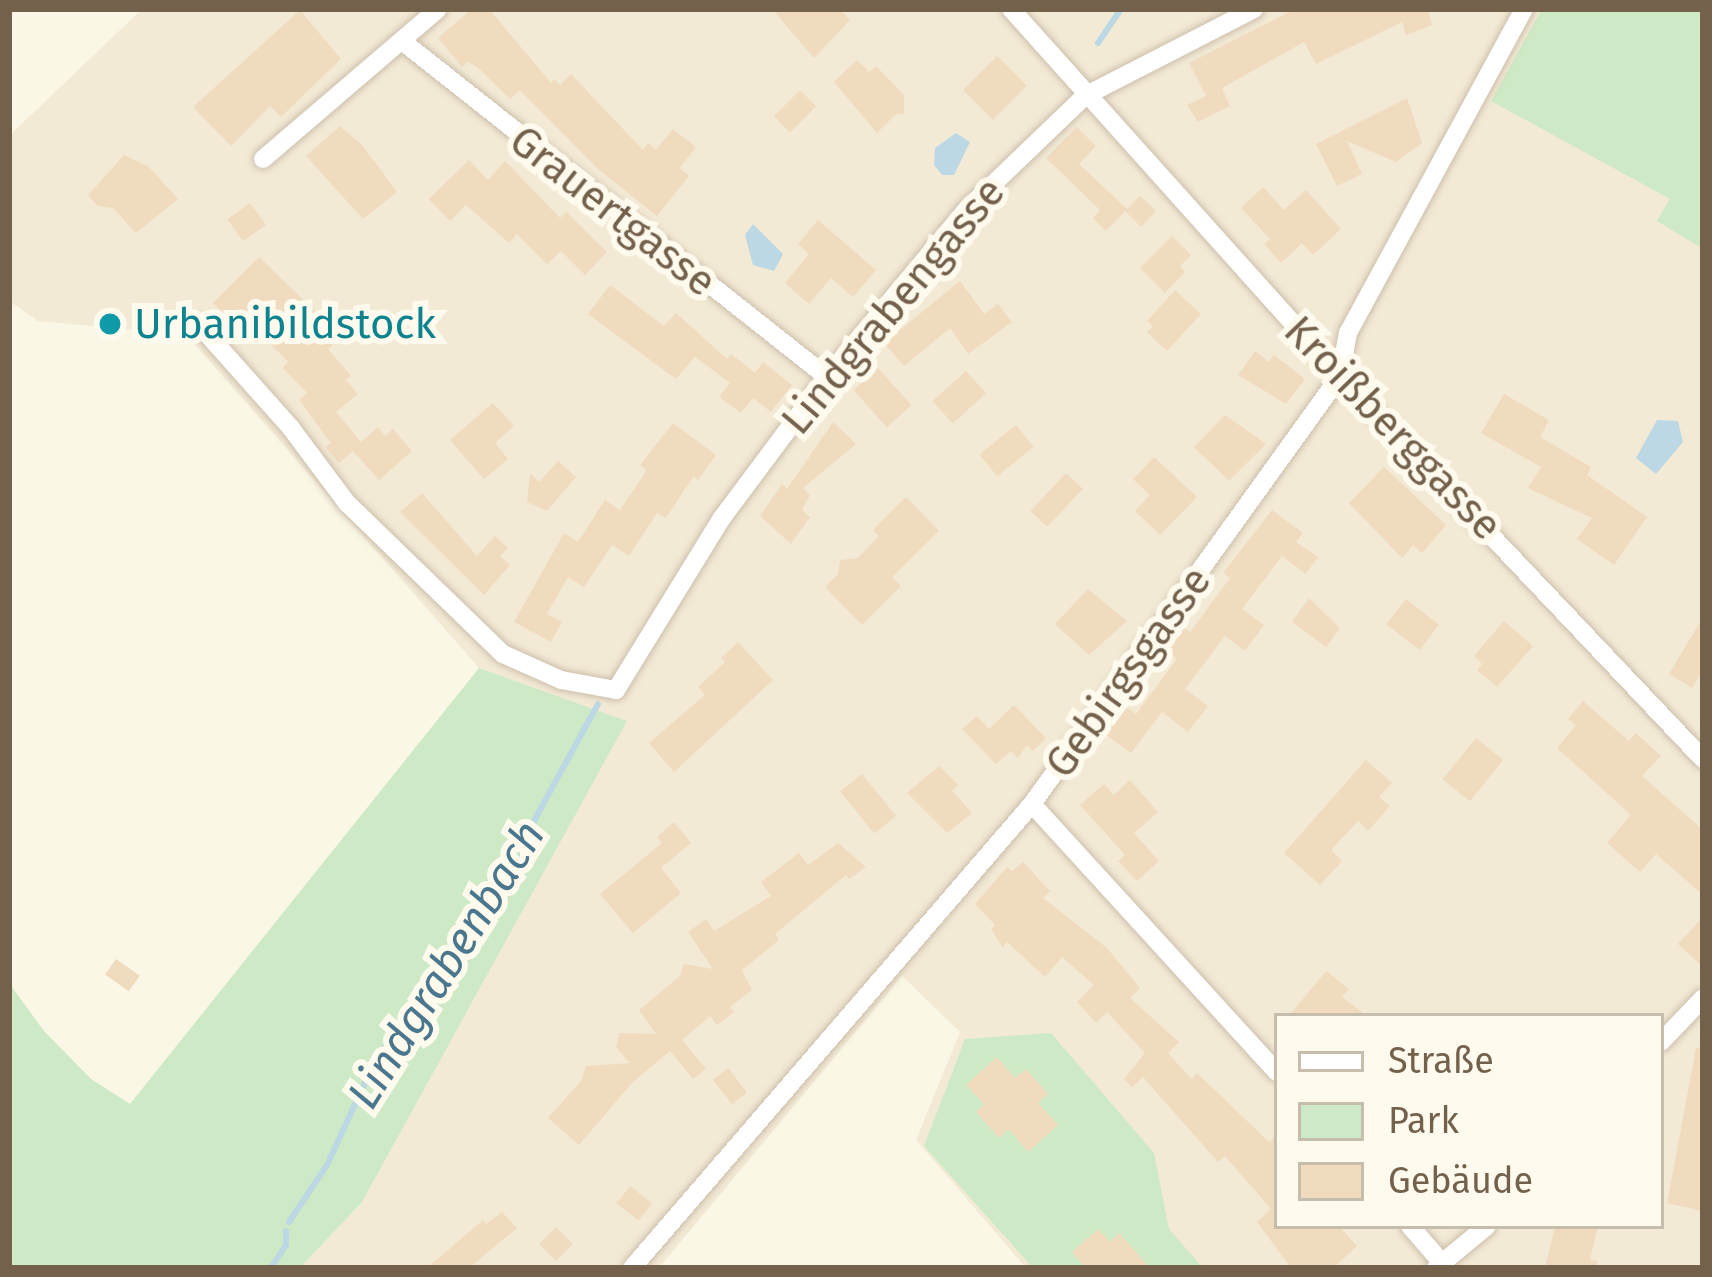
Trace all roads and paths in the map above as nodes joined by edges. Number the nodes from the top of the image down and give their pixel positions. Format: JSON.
{"nodes":[{"id":1,"x":438,"y":9,"type":"edge"},
{"id":2,"x":1011,"y":9,"type":"edge"},
{"id":3,"x":1254,"y":9,"type":"edge"},
{"id":4,"x":1524,"y":9,"type":"edge"},
{"id":5,"x":402,"y":41,"type":"junction"},
{"id":6,"x":1084,"y":96,"type":"junction"},
{"id":7,"x":263,"y":159,"type":"dead end"},
{"id":8,"x":201,"y":327,"type":"dead end"},
{"id":9,"x":1340,"y":376,"type":"junction"},
{"id":10,"x":827,"y":377,"type":"junction"},
{"id":11,"x":1703,"y":759,"type":"edge"},
{"id":12,"x":1032,"y":805,"type":"junction"},
{"id":13,"x":1703,"y":998,"type":"edge"},
{"id":14,"x":1664,"y":1039,"type":"edge"},
{"id":15,"x":1274,"y":1069,"type":"edge"},
{"id":16,"x":1412,"y":1229,"type":"edge"},
{"id":17,"x":1483,"y":1229,"type":"edge"},
{"id":18,"x":1439,"y":1266,"type":"edge"},
{"id":19,"x":632,"y":1268,"type":"edge"}],
"edges":[{"from":1,"to":5,"type":"street"},
{"from":2,"to":6,"type":"street","name":"Kroißberggasse"},
{"from":3,"to":6,"type":"street","name":"Lindgrabengasse"},
{"from":4,"to":9,"type":"street","name":"Gebirgsgasse"},
{"from":5,"to":7,"type":"street"},
{"from":5,"to":10,"type":"street","name":"Grauertgasse"},
{"from":6,"to":9,"type":"street","name":"Kroißberggasse"},
{"from":6,"to":10,"type":"street","name":"Lindgrabengasse"},
{"from":8,"to":10,"type":"street","name":"Lindgrabengasse"},
{"from":9,"to":11,"type":"street","name":"Kroißberggasse"},
{"from":9,"to":12,"type":"street","name":"Gebirgsgasse"},
{"from":12,"to":15,"type":"street"},
{"from":12,"to":19,"type":"street","name":"Gebirgsgasse"},
{"from":13,"to":14,"type":"street"},
{"from":16,"to":18,"type":"street"},
{"from":17,"to":18,"type":"street"}]}
